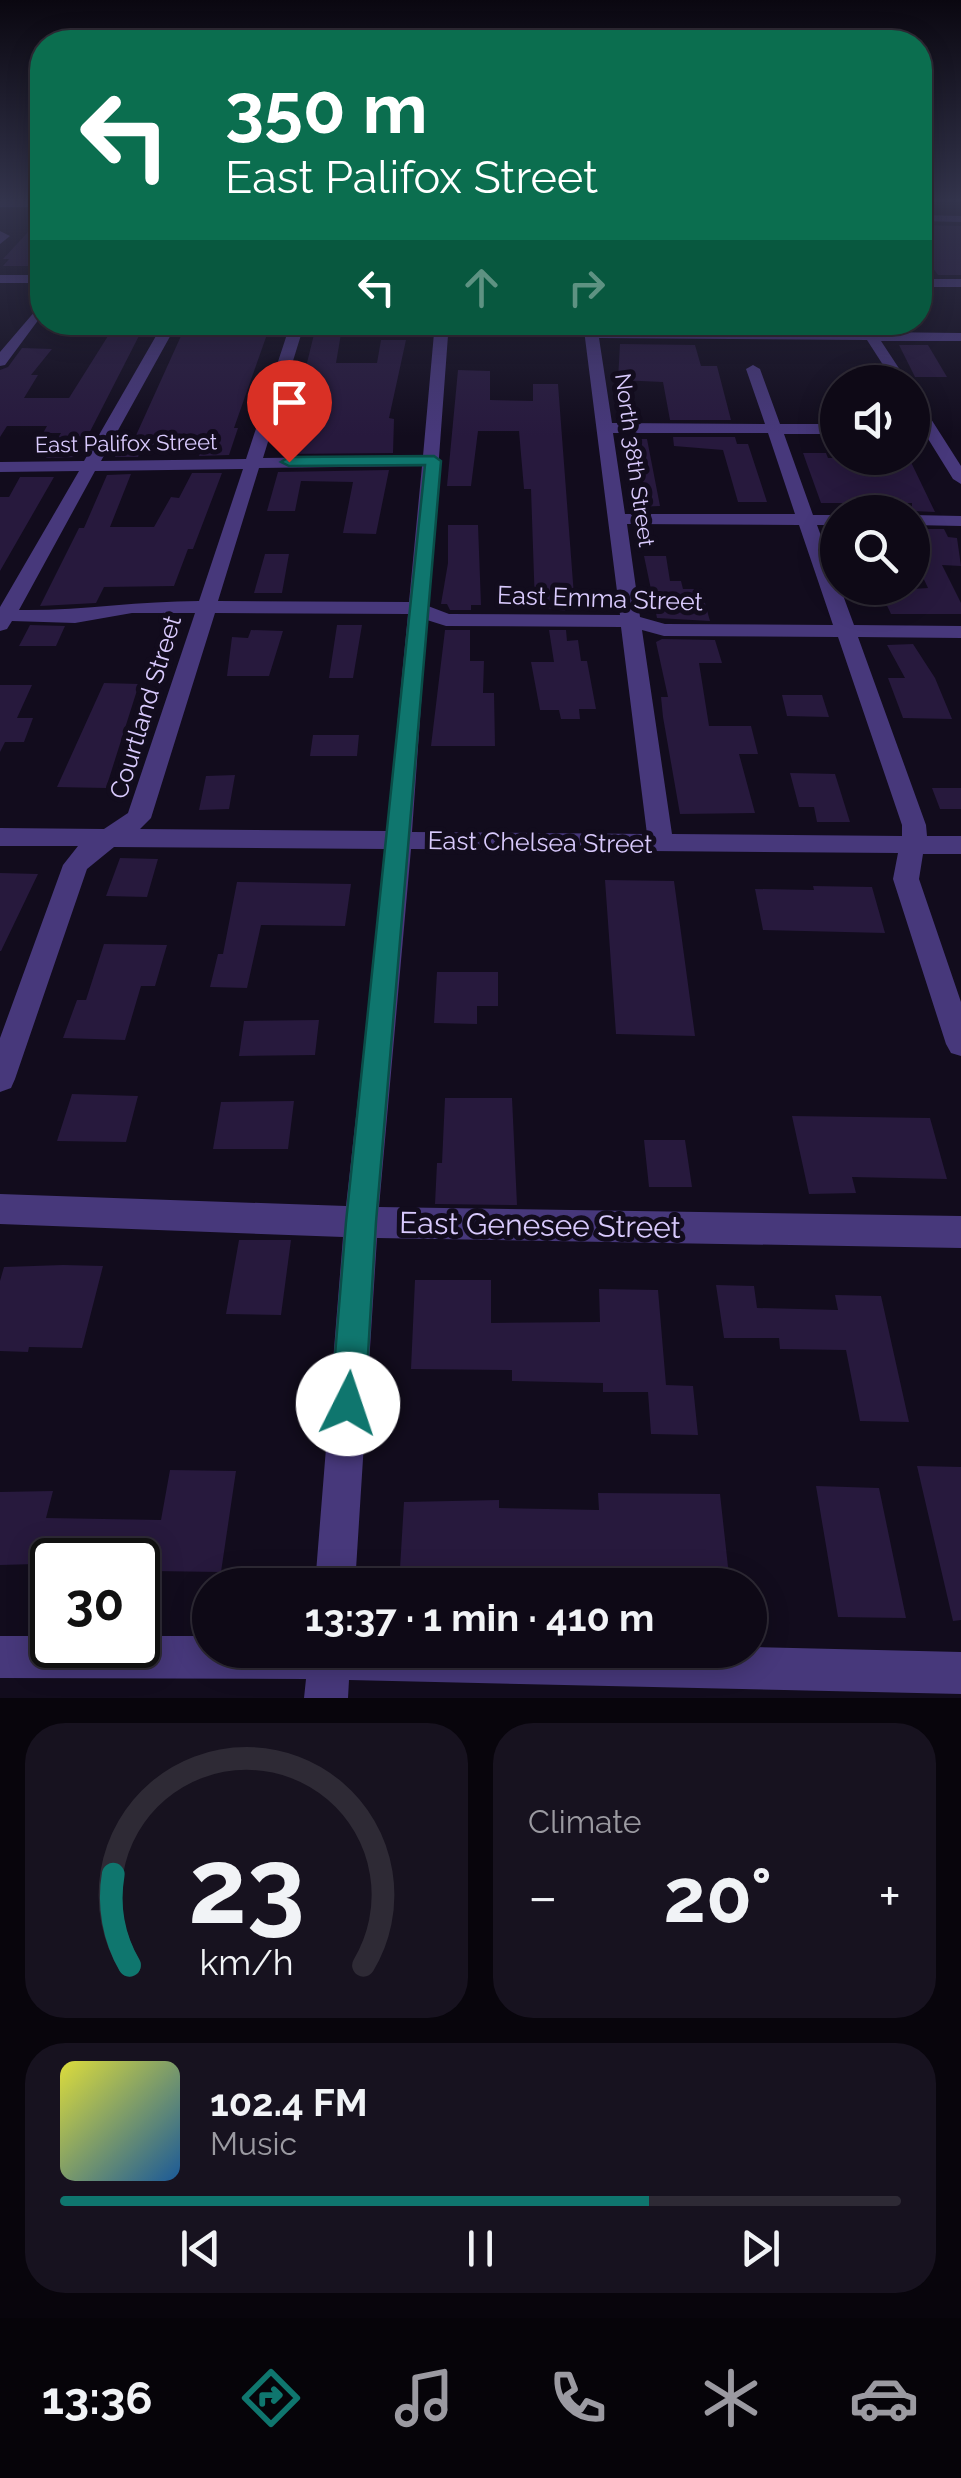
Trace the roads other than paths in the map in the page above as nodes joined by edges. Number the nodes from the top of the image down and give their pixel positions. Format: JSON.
{"nodes":[{"id":1,"x":0,"y":279,"type":"edge"},
{"id":2,"x":30,"y":279,"type":"edge"},
{"id":3,"x":932,"y":279,"type":"edge"},
{"id":4,"x":961,"y":283,"type":"edge"},
{"id":5,"x":30,"y":323,"type":"edge"},
{"id":6,"x":932,"y":334,"type":"edge"},
{"id":7,"x":164,"y":335,"type":"edge"},
{"id":8,"x":294,"y":335,"type":"edge"},
{"id":9,"x":441,"y":335,"type":"edge"},
{"id":10,"x":591,"y":335,"type":"edge"},
{"id":11,"x":871,"y":335,"type":"edge"},
{"id":12,"x":961,"y":336,"type":"edge"},
{"id":13,"x":0,"y":362,"type":"edge"},
{"id":14,"x":890,"y":365,"type":"edge"},
{"id":15,"x":753,"y":369,"type":"dead end"},
{"id":16,"x":930,"y":427,"type":"edge"},
{"id":17,"x":607,"y":428,"type":"junction"},
{"id":18,"x":773,"y":429,"type":"junction"},
{"id":19,"x":820,"y":429,"type":"edge"},
{"id":20,"x":932,"y":430,"type":"joint"},
{"id":21,"x":434,"y":461,"type":"junction"},
{"id":22,"x":253,"y":462,"type":"junction"},
{"id":23,"x":0,"y":468,"type":"edge"},
{"id":24,"x":87,"y":468,"type":"junction"},
{"id":25,"x":960,"y":474,"type":"edge"},
{"id":26,"x":619,"y":519,"type":"junction"},
{"id":27,"x":808,"y":520,"type":"junction"},
{"id":28,"x":820,"y":520,"type":"edge"},
{"id":29,"x":930,"y":520,"type":"edge"},
{"id":30,"x":961,"y":521,"type":"edge"},
{"id":31,"x":205,"y":608,"type":"junction"},
{"id":32,"x":419,"y":609,"type":"junction"},
{"id":33,"x":2,"y":619,"type":"edge"},
{"id":34,"x":632,"y":621,"type":"junction"},
{"id":35,"x":848,"y":630,"type":"junction"},
{"id":36,"x":961,"y":632,"type":"edge"},
{"id":37,"x":0,"y":837,"type":"edge"},
{"id":38,"x":113,"y":838,"type":"junction"},
{"id":39,"x":399,"y":841,"type":"junction"},
{"id":40,"x":661,"y":843,"type":"junction"},
{"id":41,"x":917,"y":844,"type":"junction"},
{"id":42,"x":961,"y":845,"type":"edge"},
{"id":43,"x":961,"y":1044,"type":"edge"},
{"id":44,"x":0,"y":1079,"type":"edge"},
{"id":45,"x":0,"y":1209,"type":"edge"},
{"id":46,"x":361,"y":1222,"type":"junction"},
{"id":47,"x":961,"y":1232,"type":"edge"},
{"id":48,"x":336,"y":1568,"type":"edge"},
{"id":49,"x":0,"y":1657,"type":"edge"},
{"id":50,"x":329,"y":1669,"type":"edge"},
{"id":51,"x":961,"y":1673,"type":"edge"}],
"edges":[{"from":1,"to":2,"type":"street"},
{"from":3,"to":4,"type":"street"},
{"from":5,"to":13,"type":"street"},
{"from":6,"to":12,"type":"street"},
{"from":7,"to":24,"type":"street"},
{"from":8,"to":22,"type":"street","name":"Courtland Street"},
{"from":9,"to":21,"type":"street"},
{"from":10,"to":17,"type":"street","name":"North 38th Street"},
{"from":11,"to":14,"type":"street"},
{"from":15,"to":18,"type":"street"},
{"from":16,"to":20,"type":"street"},
{"from":17,"to":18,"type":"street"},
{"from":17,"to":26,"type":"street","name":"North 38th Street"},
{"from":18,"to":19,"type":"street"},
{"from":18,"to":27,"type":"street"},
{"from":20,"to":25,"type":"street"},
{"from":21,"to":22,"type":"street","name":"East Palifox Street"},
{"from":21,"to":32,"type":"street"},
{"from":22,"to":24,"type":"street","name":"East Palifox Street"},
{"from":22,"to":31,"type":"street","name":"Courtland Street"},
{"from":23,"to":24,"type":"street","name":"East Palifox Street"},
{"from":24,"to":33,"type":"street"},
{"from":26,"to":27,"type":"street"},
{"from":26,"to":34,"type":"street","name":"North 38th Street"},
{"from":27,"to":28,"type":"street"},
{"from":27,"to":35,"type":"street"},
{"from":29,"to":30,"type":"street"},
{"from":31,"to":32,"type":"street","name":"East Emma Street"},
{"from":31,"to":33,"type":"street","name":"East Emma Street"},
{"from":31,"to":38,"type":"street","name":"Courtland Street"},
{"from":32,"to":34,"type":"street","name":"East Emma Street"},
{"from":32,"to":39,"type":"street"},
{"from":34,"to":35,"type":"street","name":"East Emma Street"},
{"from":34,"to":40,"type":"street","name":"North 38th Street"},
{"from":35,"to":36,"type":"street","name":"East Emma Street"},
{"from":35,"to":41,"type":"street"},
{"from":37,"to":38,"type":"street","name":"East Chelsea Street"},
{"from":38,"to":39,"type":"street","name":"East Chelsea Street"},
{"from":38,"to":44,"type":"street","name":"Courtland Street"},
{"from":39,"to":40,"type":"street","name":"East Chelsea Street"},
{"from":39,"to":46,"type":"street"},
{"from":40,"to":41,"type":"street","name":"East Chelsea Street"},
{"from":41,"to":42,"type":"street","name":"East Chelsea Street"},
{"from":41,"to":43,"type":"street"},
{"from":45,"to":46,"type":"street","name":"East Genesee Street"},
{"from":46,"to":47,"type":"street","name":"East Genesee Street"},
{"from":46,"to":48,"type":"street"},
{"from":49,"to":50,"type":"street"},
{"from":50,"to":51,"type":"street"}]}
